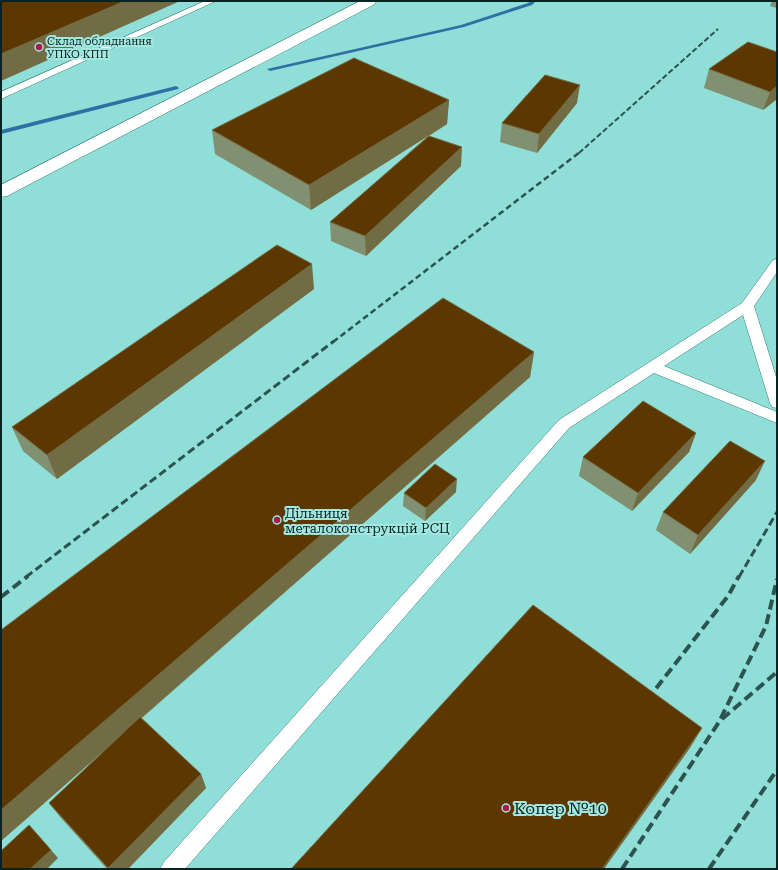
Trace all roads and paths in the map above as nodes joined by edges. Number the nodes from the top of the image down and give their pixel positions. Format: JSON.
{"nodes":[{"id":1,"x":212,"y":1,"type":"edge"},
{"id":2,"x":370,"y":1,"type":"edge"},
{"id":3,"x":1,"y":96,"type":"edge"},
{"id":4,"x":1,"y":192,"type":"edge"},
{"id":5,"x":777,"y":264,"type":"edge"},
{"id":6,"x":747,"y":306,"type":"junction"},
{"id":7,"x":653,"y":367,"type":"junction"},
{"id":8,"x":777,"y":403,"type":"edge"},
{"id":9,"x":777,"y":418,"type":"edge"},
{"id":10,"x":171,"y":869,"type":"edge"}],
"edges":[{"from":1,"to":3,"type":"lane"},
{"from":2,"to":4,"type":"street"},
{"from":5,"to":6,"type":"lane"},
{"from":6,"to":7,"type":"lane"},
{"from":6,"to":8,"type":"lane"},
{"from":7,"to":9,"type":"lane"},
{"from":7,"to":10,"type":"lane"}]}
